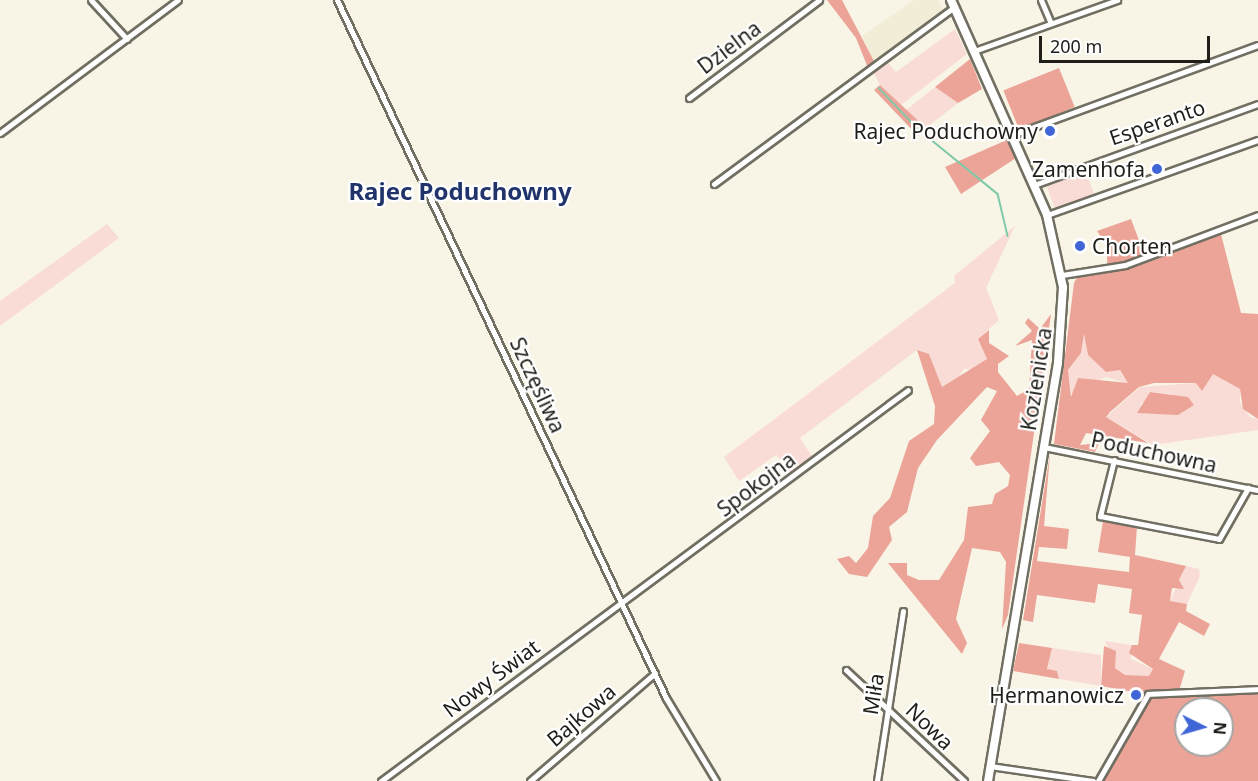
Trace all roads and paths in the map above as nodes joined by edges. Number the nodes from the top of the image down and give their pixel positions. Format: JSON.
{"nodes":[{"id":1,"x":92,"y":0,"type":"edge"},
{"id":2,"x":178,"y":0,"type":"edge"},
{"id":3,"x":336,"y":0,"type":"edge"},
{"id":4,"x":819,"y":0,"type":"edge"},
{"id":5,"x":1041,"y":0,"type":"edge"},
{"id":6,"x":1117,"y":0,"type":"edge"},
{"id":7,"x":953,"y":4,"type":"edge"},
{"id":8,"x":1051,"y":23,"type":"junction"},
{"id":9,"x":127,"y":39,"type":"junction"},
{"id":10,"x":1258,"y":45,"type":"edge"},
{"id":11,"x":974,"y":51,"type":"junction"},
{"id":12,"x":689,"y":98,"type":"dead end"},
{"id":13,"x":1258,"y":104,"type":"edge"},
{"id":14,"x":0,"y":133,"type":"edge"},
{"id":15,"x":1012,"y":135,"type":"junction"},
{"id":16,"x":1258,"y":140,"type":"edge"},
{"id":17,"x":714,"y":184,"type":"dead end"},
{"id":18,"x":1034,"y":184,"type":"junction"},
{"id":19,"x":1047,"y":215,"type":"junction"},
{"id":20,"x":1258,"y":215,"type":"edge"},
{"id":21,"x":1062,"y":275,"type":"junction"},
{"id":22,"x":908,"y":390,"type":"dead end"},
{"id":23,"x":1044,"y":447,"type":"junction"},
{"id":24,"x":1114,"y":460,"type":"junction"},
{"id":25,"x":1248,"y":488,"type":"junction"},
{"id":26,"x":1258,"y":490,"type":"edge"},
{"id":27,"x":622,"y":603,"type":"junction"},
{"id":28,"x":903,"y":611,"type":"dead end"},
{"id":29,"x":846,"y":670,"type":"dead end"},
{"id":30,"x":655,"y":674,"type":"junction"},
{"id":31,"x":1258,"y":689,"type":"edge"},
{"id":32,"x":888,"y":708,"type":"junction"},
{"id":33,"x":990,"y":766,"type":"junction"},
{"id":34,"x":381,"y":781,"type":"edge"},
{"id":35,"x":530,"y":781,"type":"edge"},
{"id":36,"x":716,"y":781,"type":"edge"},
{"id":37,"x":877,"y":781,"type":"edge"},
{"id":38,"x":964,"y":781,"type":"edge"},
{"id":39,"x":987,"y":781,"type":"edge"},
{"id":40,"x":1093,"y":781,"type":"edge"},
{"id":41,"x":1098,"y":781,"type":"edge"}],
"edges":[{"from":1,"to":9,"type":"street"},
{"from":2,"to":9,"type":"street"},
{"from":3,"to":27,"type":"street","name":"Szczęśliwa"},
{"from":4,"to":12,"type":"street","name":"Dzielna"},
{"from":5,"to":8,"type":"street"},
{"from":6,"to":8,"type":"street"},
{"from":7,"to":11,"type":"main road","name":"Kozienicka"},
{"from":7,"to":17,"type":"street"},
{"from":8,"to":11,"type":"street"},
{"from":9,"to":14,"type":"street"},
{"from":10,"to":15,"type":"street"},
{"from":11,"to":15,"type":"main road","name":"Kozienicka"},
{"from":13,"to":18,"type":"street","name":"Esperanto"},
{"from":15,"to":18,"type":"main road","name":"Kozienicka"},
{"from":16,"to":19,"type":"street"},
{"from":18,"to":19,"type":"main road","name":"Kozienicka"},
{"from":19,"to":21,"type":"main road","name":"Kozienicka"},
{"from":20,"to":21,"type":"street"},
{"from":21,"to":23,"type":"main road","name":"Kozienicka"},
{"from":22,"to":27,"type":"street","name":"Spokojna"},
{"from":23,"to":24,"type":"street","name":"Poduchowna"},
{"from":23,"to":33,"type":"main road","name":"Kozienicka"},
{"from":24,"to":25,"type":"street","name":"Poduchowna"},
{"from":24,"to":25,"type":"street"},
{"from":25,"to":26,"type":"street","name":"Poduchowna"},
{"from":27,"to":30,"type":"street","name":"Szczęśliwa"},
{"from":27,"to":34,"type":"street","name":"Nowy Świat"},
{"from":28,"to":32,"type":"street","name":"Miła"},
{"from":29,"to":32,"type":"street","name":"Nowa"},
{"from":30,"to":35,"type":"street","name":"Bajkowa"},
{"from":30,"to":36,"type":"street","name":"Szczęśliwa"},
{"from":31,"to":41,"type":"street"},
{"from":32,"to":37,"type":"street","name":"Miła"},
{"from":32,"to":38,"type":"street","name":"Nowa"},
{"from":33,"to":39,"type":"main road","name":"Kozienicka"},
{"from":33,"to":40,"type":"street"}]}
